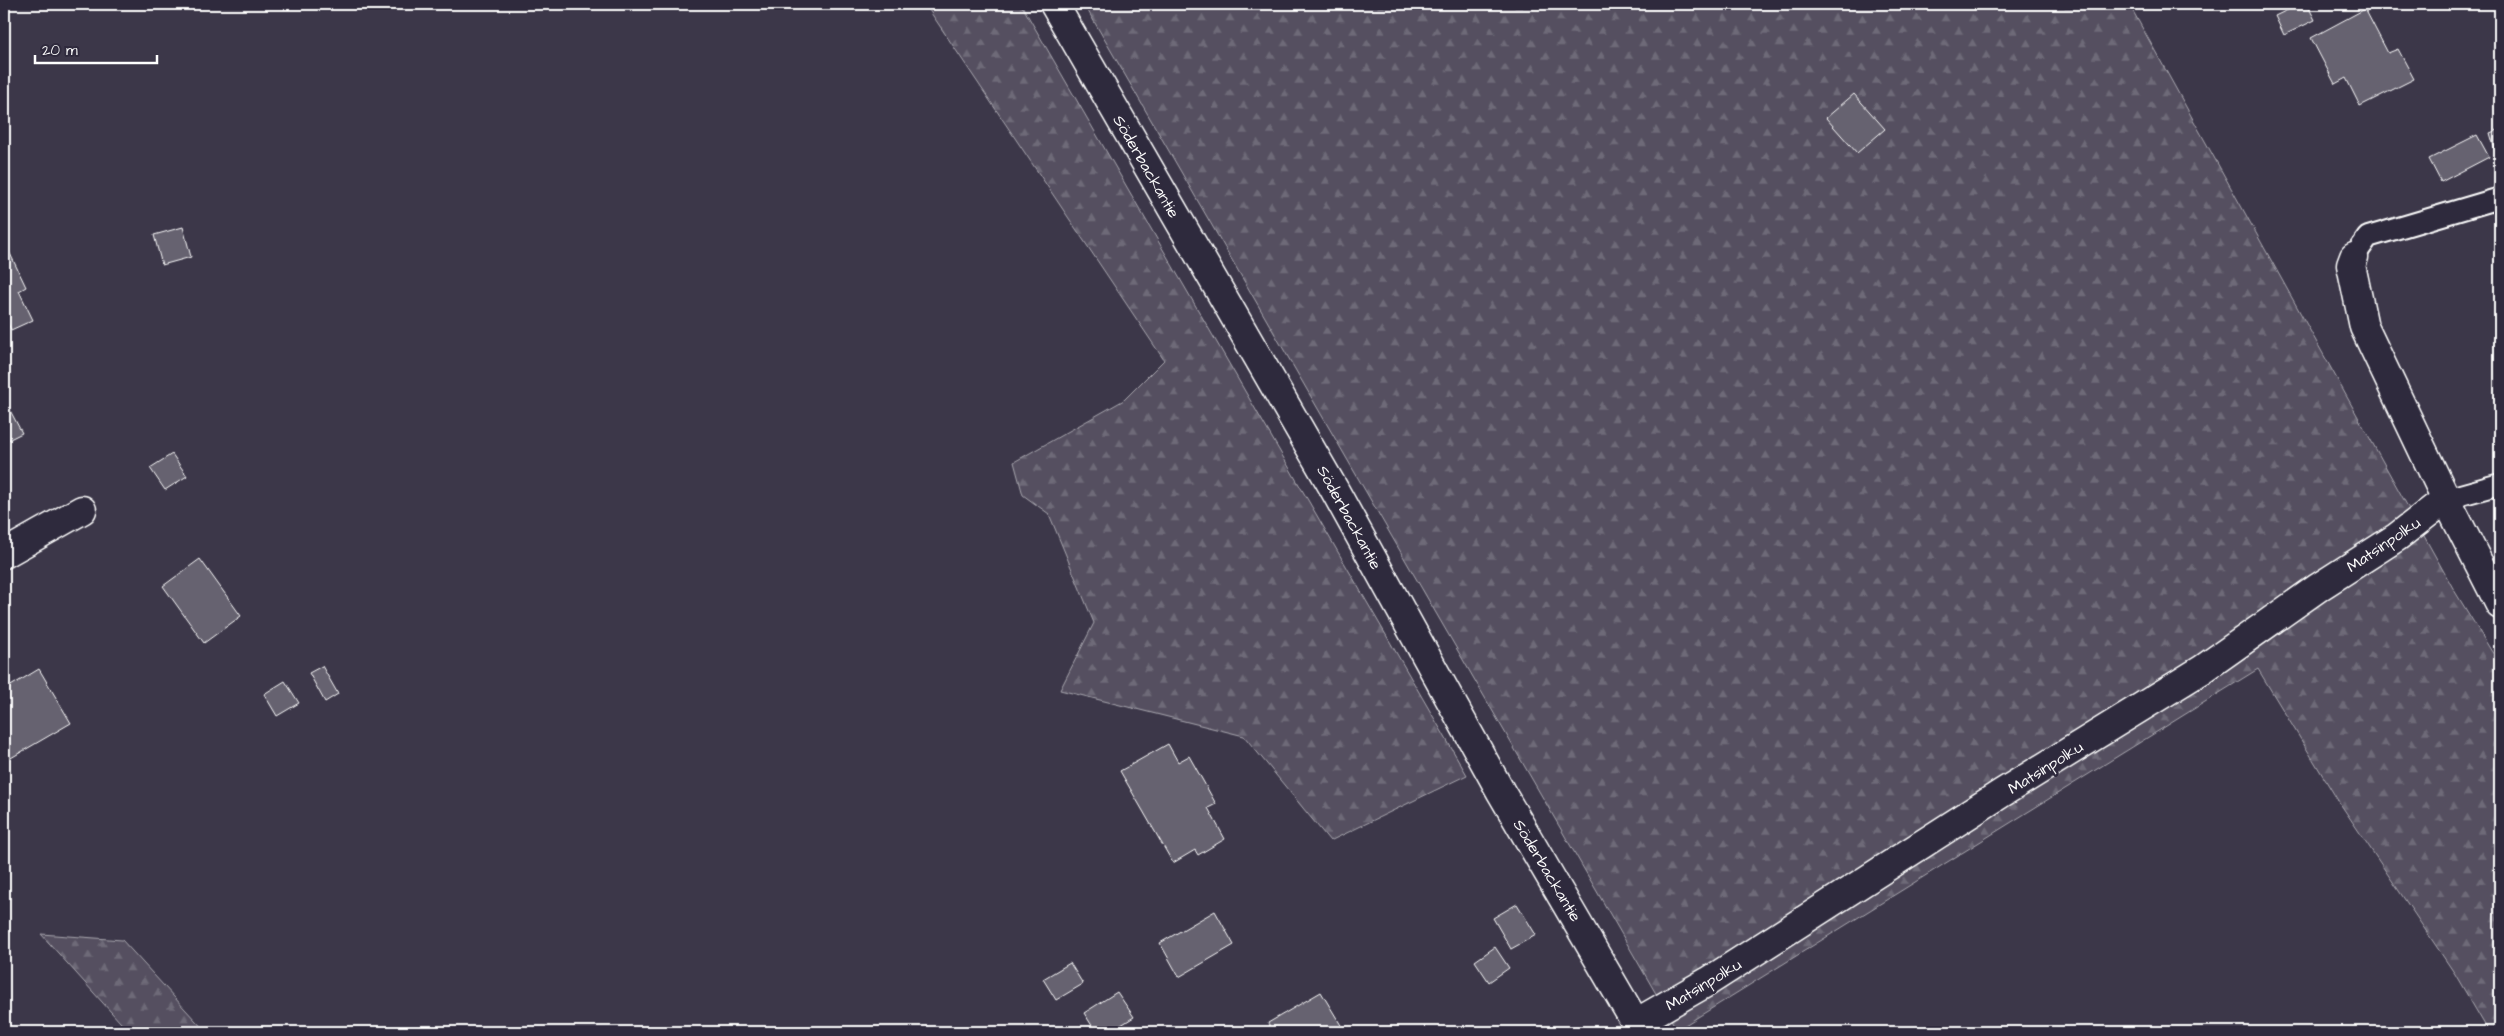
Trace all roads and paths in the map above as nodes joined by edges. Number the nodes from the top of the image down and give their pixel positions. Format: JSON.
{"nodes":[{"id":1,"x":1054,"y":4,"type":"edge"},
{"id":2,"x":2500,"y":198,"type":"edge"},
{"id":3,"x":2354,"y":257,"type":"joint"},
{"id":4,"x":2500,"y":484,"type":"edge"},
{"id":5,"x":2446,"y":499,"type":"junction"},
{"id":6,"x":82,"y":510,"type":"dead end"},
{"id":7,"x":4,"y":554,"type":"edge"},
{"id":8,"x":2500,"y":606,"type":"edge"},
{"id":9,"x":1635,"y":1029,"type":"edge"}],
"edges":[{"from":1,"to":9,"type":"street","name":"Söderbackantie"},
{"from":2,"to":3,"type":"lane"},
{"from":3,"to":5,"type":"street"},
{"from":4,"to":5,"type":"lane"},
{"from":5,"to":8,"type":"street"},
{"from":5,"to":9,"type":"street","name":"Matsinpolku"},
{"from":6,"to":7,"type":"street"}]}
